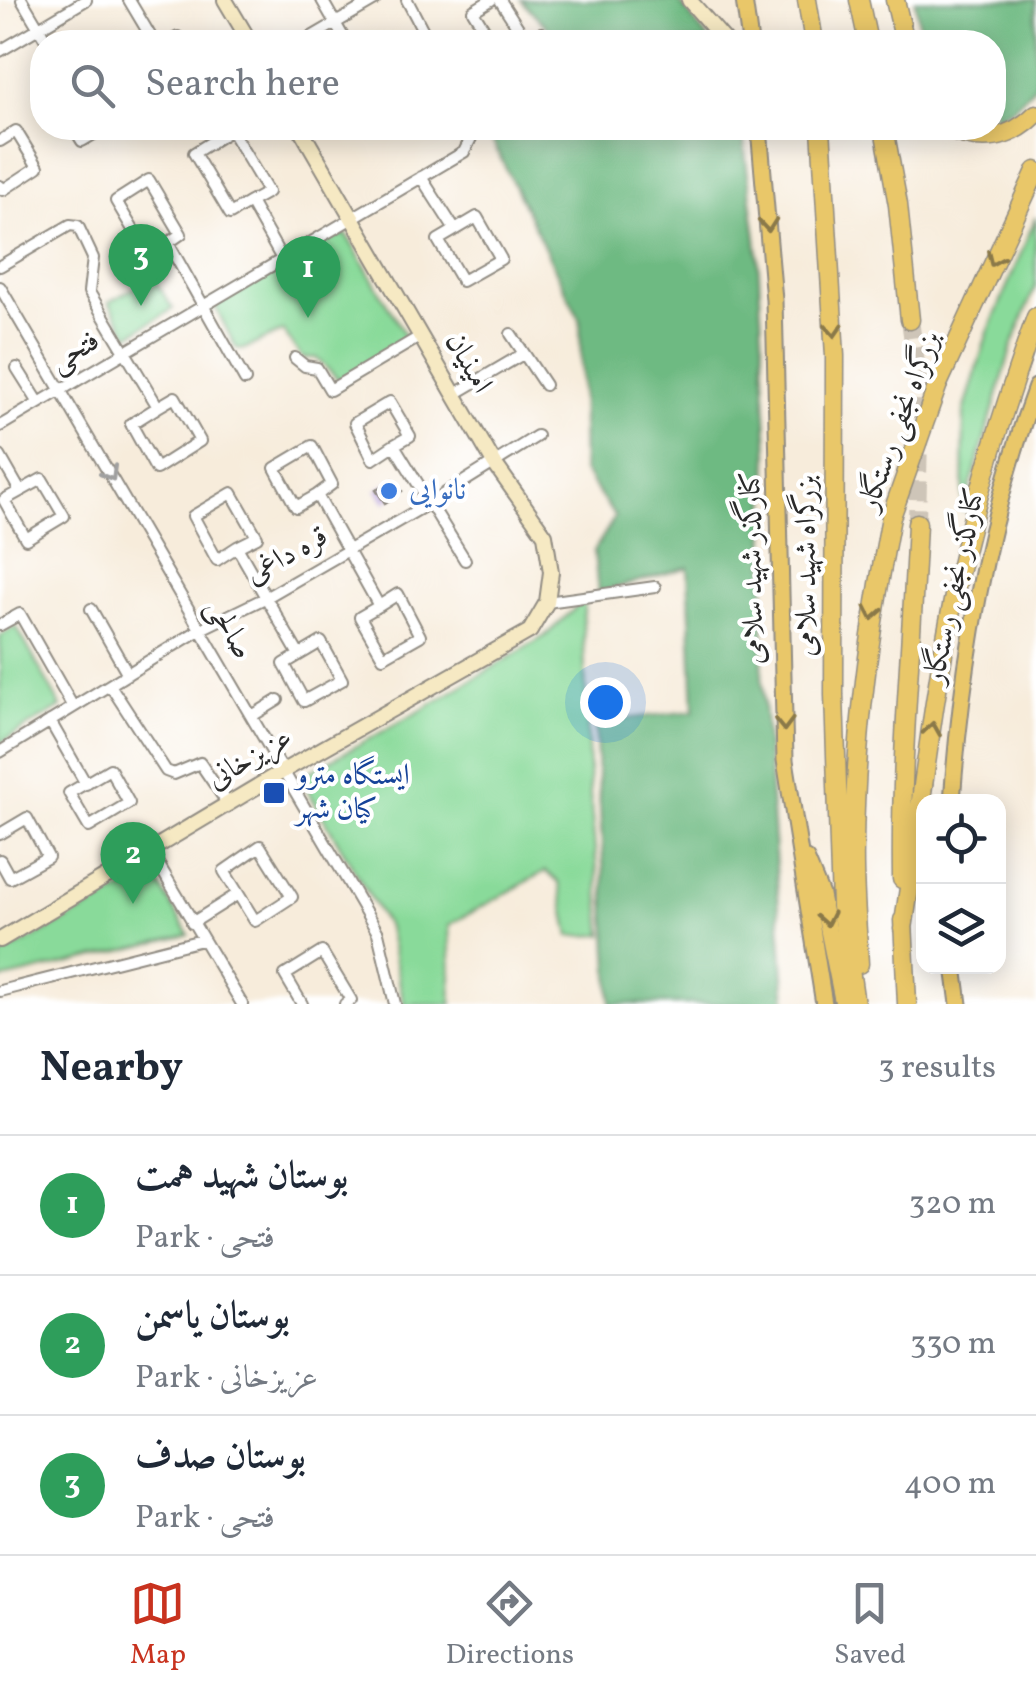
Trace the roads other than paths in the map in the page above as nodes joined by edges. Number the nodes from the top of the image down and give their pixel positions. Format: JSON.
{"nodes":[{"id":1,"x":22,"y":0,"type":"edge"},
{"id":2,"x":86,"y":0,"type":"edge"},
{"id":3,"x":129,"y":0,"type":"edge"},
{"id":4,"x":225,"y":0,"type":"edge"},
{"id":5,"x":322,"y":0,"type":"edge"},
{"id":6,"x":375,"y":0,"type":"edge"},
{"id":7,"x":407,"y":0,"type":"edge"},
{"id":8,"x":491,"y":0,"type":"edge"},
{"id":9,"x":500,"y":0,"type":"edge"},
{"id":10,"x":689,"y":0,"type":"edge"},
{"id":11,"x":744,"y":0,"type":"edge"},
{"id":12,"x":807,"y":0,"type":"edge"},
{"id":13,"x":859,"y":0,"type":"edge"},
{"id":14,"x":895,"y":0,"type":"edge"},
{"id":15,"x":334,"y":24,"type":"junction"},
{"id":16,"x":38,"y":28,"type":"junction"},
{"id":17,"x":35,"y":30,"type":"edge"},
{"id":18,"x":147,"y":30,"type":"edge"},
{"id":19,"x":243,"y":30,"type":"edge"},
{"id":20,"x":324,"y":30,"type":"edge"},
{"id":21,"x":338,"y":30,"type":"edge"},
{"id":22,"x":423,"y":30,"type":"edge"},
{"id":23,"x":485,"y":30,"type":"edge"},
{"id":24,"x":515,"y":30,"type":"edge"},
{"id":25,"x":715,"y":30,"type":"edge"},
{"id":26,"x":748,"y":30,"type":"edge"},
{"id":27,"x":812,"y":30,"type":"edge"},
{"id":28,"x":865,"y":30,"type":"edge"},
{"id":29,"x":903,"y":30,"type":"edge"},
{"id":30,"x":30,"y":33,"type":"edge"},
{"id":31,"x":0,"y":51,"type":"edge"},
{"id":32,"x":1036,"y":114,"type":"edge"},
{"id":33,"x":1006,"y":136,"type":"edge"},
{"id":34,"x":214,"y":140,"type":"edge"},
{"id":35,"x":237,"y":140,"type":"edge"},
{"id":36,"x":307,"y":140,"type":"edge"},
{"id":37,"x":470,"y":140,"type":"edge"},
{"id":38,"x":758,"y":140,"type":"edge"},
{"id":39,"x":822,"y":140,"type":"edge"},
{"id":40,"x":886,"y":140,"type":"edge"},
{"id":41,"x":0,"y":141,"type":"edge"},
{"id":42,"x":1036,"y":171,"type":"edge"},
{"id":43,"x":421,"y":177,"type":"junction"},
{"id":44,"x":0,"y":186,"type":"edge"},
{"id":45,"x":250,"y":202,"type":"junction"},
{"id":46,"x":352,"y":218,"type":"junction"},
{"id":47,"x":455,"y":230,"type":"junction"},
{"id":48,"x":168,"y":242,"type":"junction"},
{"id":49,"x":282,"y":259,"type":"junction"},
{"id":50,"x":0,"y":266,"type":"edge"},
{"id":51,"x":0,"y":287,"type":"edge"},
{"id":52,"x":203,"y":306,"type":"junction"},
{"id":53,"x":1036,"y":318,"type":"edge"},
{"id":54,"x":910,"y":320,"type":"tunnel mouth"},
{"id":55,"x":511,"y":334,"type":"dead end"},
{"id":56,"x":421,"y":336,"type":"junction"},
{"id":57,"x":127,"y":351,"type":"junction"},
{"id":58,"x":523,"y":354,"type":"junction"},
{"id":59,"x":294,"y":358,"type":"dead end"},
{"id":60,"x":18,"y":368,"type":"dead end"},
{"id":61,"x":245,"y":380,"type":"dead end"},
{"id":62,"x":544,"y":385,"type":"dead end"},
{"id":63,"x":1036,"y":387,"type":"edge"},
{"id":64,"x":61,"y":390,"type":"junction"},
{"id":65,"x":454,"y":394,"type":"junction"},
{"id":66,"x":38,"y":403,"type":"junction"},
{"id":67,"x":158,"y":407,"type":"junction"},
{"id":68,"x":0,"y":426,"type":"edge"},
{"id":69,"x":537,"y":436,"type":"dead end"},
{"id":70,"x":394,"y":445,"type":"junction"},
{"id":71,"x":0,"y":456,"type":"edge"},
{"id":72,"x":494,"y":462,"type":"junction"},
{"id":73,"x":20,"y":492,"type":"junction"},
{"id":74,"x":317,"y":494,"type":"junction"},
{"id":75,"x":428,"y":504,"type":"junction"},
{"id":76,"x":917,"y":523,"type":"tunnel mouth"},
{"id":77,"x":238,"y":547,"type":"junction"},
{"id":78,"x":348,"y":550,"type":"junction"},
{"id":79,"x":465,"y":560,"type":"dead end"},
{"id":80,"x":655,"y":587,"type":"dead end"},
{"id":81,"x":267,"y":598,"type":"junction"},
{"id":82,"x":547,"y":602,"type":"junction"},
{"id":83,"x":380,"y":606,"type":"junction"},
{"id":84,"x":91,"y":609,"type":"dead end"},
{"id":85,"x":0,"y":625,"type":"edge"},
{"id":86,"x":201,"y":630,"type":"junction"},
{"id":87,"x":299,"y":655,"type":"junction"},
{"id":88,"x":128,"y":674,"type":"junction"},
{"id":89,"x":110,"y":684,"type":"junction"},
{"id":90,"x":278,"y":700,"type":"dead end"},
{"id":91,"x":73,"y":707,"type":"junction"},
{"id":92,"x":252,"y":716,"type":"junction"},
{"id":93,"x":50,"y":721,"type":"junction"},
{"id":94,"x":0,"y":752,"type":"edge"},
{"id":95,"x":283,"y":770,"type":"junction"},
{"id":96,"x":86,"y":784,"type":"junction"},
{"id":97,"x":953,"y":794,"type":"edge"},
{"id":98,"x":228,"y":804,"type":"junction"},
{"id":99,"x":2,"y":830,"type":"edge"},
{"id":100,"x":796,"y":838,"type":"junction"},
{"id":101,"x":150,"y":850,"type":"junction"},
{"id":102,"x":0,"y":860,"type":"edge"},
{"id":103,"x":238,"y":894,"type":"junction"},
{"id":104,"x":192,"y":923,"type":"junction"},
{"id":105,"x":903,"y":929,"type":"junction"},
{"id":106,"x":0,"y":940,"type":"edge"},
{"id":107,"x":202,"y":940,"type":"junction"},
{"id":108,"x":955,"y":974,"type":"edge"},
{"id":109,"x":0,"y":991,"type":"edge"},
{"id":110,"x":297,"y":1002,"type":"edge"},
{"id":111,"x":242,"y":1004,"type":"edge"},
{"id":112,"x":345,"y":1004,"type":"edge"},
{"id":113,"x":395,"y":1004,"type":"edge"},
{"id":114,"x":824,"y":1004,"type":"edge"},
{"id":115,"x":844,"y":1004,"type":"edge"},
{"id":116,"x":858,"y":1004,"type":"edge"},
{"id":117,"x":907,"y":1004,"type":"edge"},
{"id":118,"x":959,"y":1004,"type":"edge"}],
"edges":[{"from":1,"to":16,"type":"street"},
{"from":2,"to":16,"type":"street"},
{"from":3,"to":18,"type":"street"},
{"from":4,"to":19,"type":"main road"},
{"from":5,"to":15,"type":"street"},
{"from":6,"to":15,"type":"street"},
{"from":7,"to":22,"type":"street"},
{"from":8,"to":23,"type":"street"},
{"from":9,"to":24,"type":"street"},
{"from":10,"to":25,"type":"main road"},
{"from":11,"to":26,"type":"main road"},
{"from":12,"to":27,"type":"highway"},
{"from":13,"to":28,"type":"highway"},
{"from":14,"to":29,"type":"highway"},
{"from":15,"to":20,"type":"street"},
{"from":15,"to":21,"type":"street"},
{"from":16,"to":17,"type":"street"},
{"from":30,"to":31,"type":"street"},
{"from":32,"to":33,"type":"highway"},
{"from":34,"to":45,"type":"street"},
{"from":35,"to":45,"type":"street"},
{"from":36,"to":46,"type":"main road","name":"امینیان"},
{"from":37,"to":43,"type":"street","name":"فتحی"},
{"from":38,"to":100,"type":"main road","name":"کنارگذر شهید سلامی","one_way":true},
{"from":39,"to":116,"type":"highway","name":"بزرگراه شهید سلامی","one_way":true},
{"from":40,"to":54,"type":"highway"},
{"from":41,"to":44,"type":"street"},
{"from":42,"to":116,"type":"highway","name":"بزرگراه نجفی رستگار","one_way":true,"bridge":true},
{"from":43,"to":46,"type":"street","name":"فتحی"},
{"from":43,"to":47,"type":"street"},
{"from":45,"to":49,"type":"street"},
{"from":46,"to":49,"type":"street","name":"فتحی"},
{"from":46,"to":56,"type":"main road","name":"امینیان"},
{"from":47,"to":47,"type":"street"},
{"from":48,"to":48,"type":"street"},
{"from":48,"to":52,"type":"street"},
{"from":49,"to":52,"type":"street","name":"فتحی"},
{"from":50,"to":57,"type":"street"},
{"from":51,"to":64,"type":"street","name":"صالحی"},
{"from":52,"to":57,"type":"street","name":"فتحی"},
{"from":52,"to":61,"type":"street"},
{"from":105,"to":53,"type":"highway","one_way":true},
{"from":55,"to":58,"type":"street"},
{"from":56,"to":59,"type":"street"},
{"from":56,"to":65,"type":"main road","name":"امینیان"},
{"from":57,"to":64,"type":"street","name":"فتحی"},
{"from":57,"to":67,"type":"street"},
{"from":58,"to":62,"type":"street"},
{"from":58,"to":65,"type":"street"},
{"from":60,"to":66,"type":"street"},
{"from":63,"to":97,"type":"main road","name":"کنارگذر نجفی رستگار"},
{"from":64,"to":66,"type":"street","name":"فتحی"},
{"from":64,"to":86,"type":"street","name":"صالحی","one_way":true},
{"from":65,"to":72,"type":"main road","name":"امینیان"},
{"from":66,"to":68,"type":"street","name":"فتحی"},
{"from":67,"to":67,"type":"street"},
{"from":69,"to":72,"type":"street","name":"قره داغی"},
{"from":70,"to":70,"type":"street"},
{"from":70,"to":75,"type":"street"},
{"from":71,"to":73,"type":"street"},
{"from":72,"to":75,"type":"street","name":"قره داغی"},
{"from":72,"to":82,"type":"main road","name":"امینیان"},
{"from":73,"to":73,"type":"street"},
{"from":74,"to":74,"type":"street"},
{"from":74,"to":78,"type":"street"},
{"from":75,"to":78,"type":"street","name":"قره داغی"},
{"from":75,"to":79,"type":"street"},
{"from":76,"to":105,"type":"highway"},
{"from":77,"to":77,"type":"street"},
{"from":77,"to":81,"type":"street"},
{"from":78,"to":81,"type":"street","name":"قره داغی"},
{"from":78,"to":83,"type":"street"},
{"from":80,"to":82,"type":"street"},
{"from":81,"to":86,"type":"street","name":"قره داغی"},
{"from":81,"to":87,"type":"street"},
{"from":82,"to":95,"type":"main road","name":"عزیزخانی"},
{"from":83,"to":83,"type":"street"},
{"from":84,"to":88,"type":"street"},
{"from":85,"to":91,"type":"street"},
{"from":86,"to":88,"type":"street","name":"قره داغی"},
{"from":86,"to":92,"type":"street","name":"صالحی"},
{"from":87,"to":87,"type":"street"},
{"from":88,"to":89,"type":"street","name":"قره داغی"},
{"from":89,"to":91,"type":"street","name":"قره داغی"},
{"from":89,"to":98,"type":"street"},
{"from":90,"to":92,"type":"street"},
{"from":91,"to":93,"type":"street","name":"قره داغی"},
{"from":92,"to":95,"type":"street","name":"صالحی"},
{"from":93,"to":94,"type":"street","name":"قره داغی"},
{"from":93,"to":96,"type":"street"},
{"from":95,"to":98,"type":"main road","name":"عزیزخانی"},
{"from":95,"to":113,"type":"street","name":"صالحی"},
{"from":96,"to":96,"type":"street"},
{"from":98,"to":101,"type":"main road","name":"عزیزخانی"},
{"from":99,"to":102,"type":"street"},
{"from":100,"to":114,"type":"main road","name":"کنارگذر شهید سلامی"},
{"from":100,"to":115,"type":"main road","one_way":true},
{"from":101,"to":104,"type":"street"},
{"from":101,"to":106,"type":"main road","name":"عزیزخانی"},
{"from":103,"to":103,"type":"street"},
{"from":103,"to":104,"type":"street"},
{"from":104,"to":107,"type":"street"},
{"from":105,"to":117,"type":"highway"},
{"from":107,"to":109,"type":"street"},
{"from":107,"to":111,"type":"street"},
{"from":108,"to":118,"type":"main road"},
{"from":110,"to":112,"type":"street"}]}
